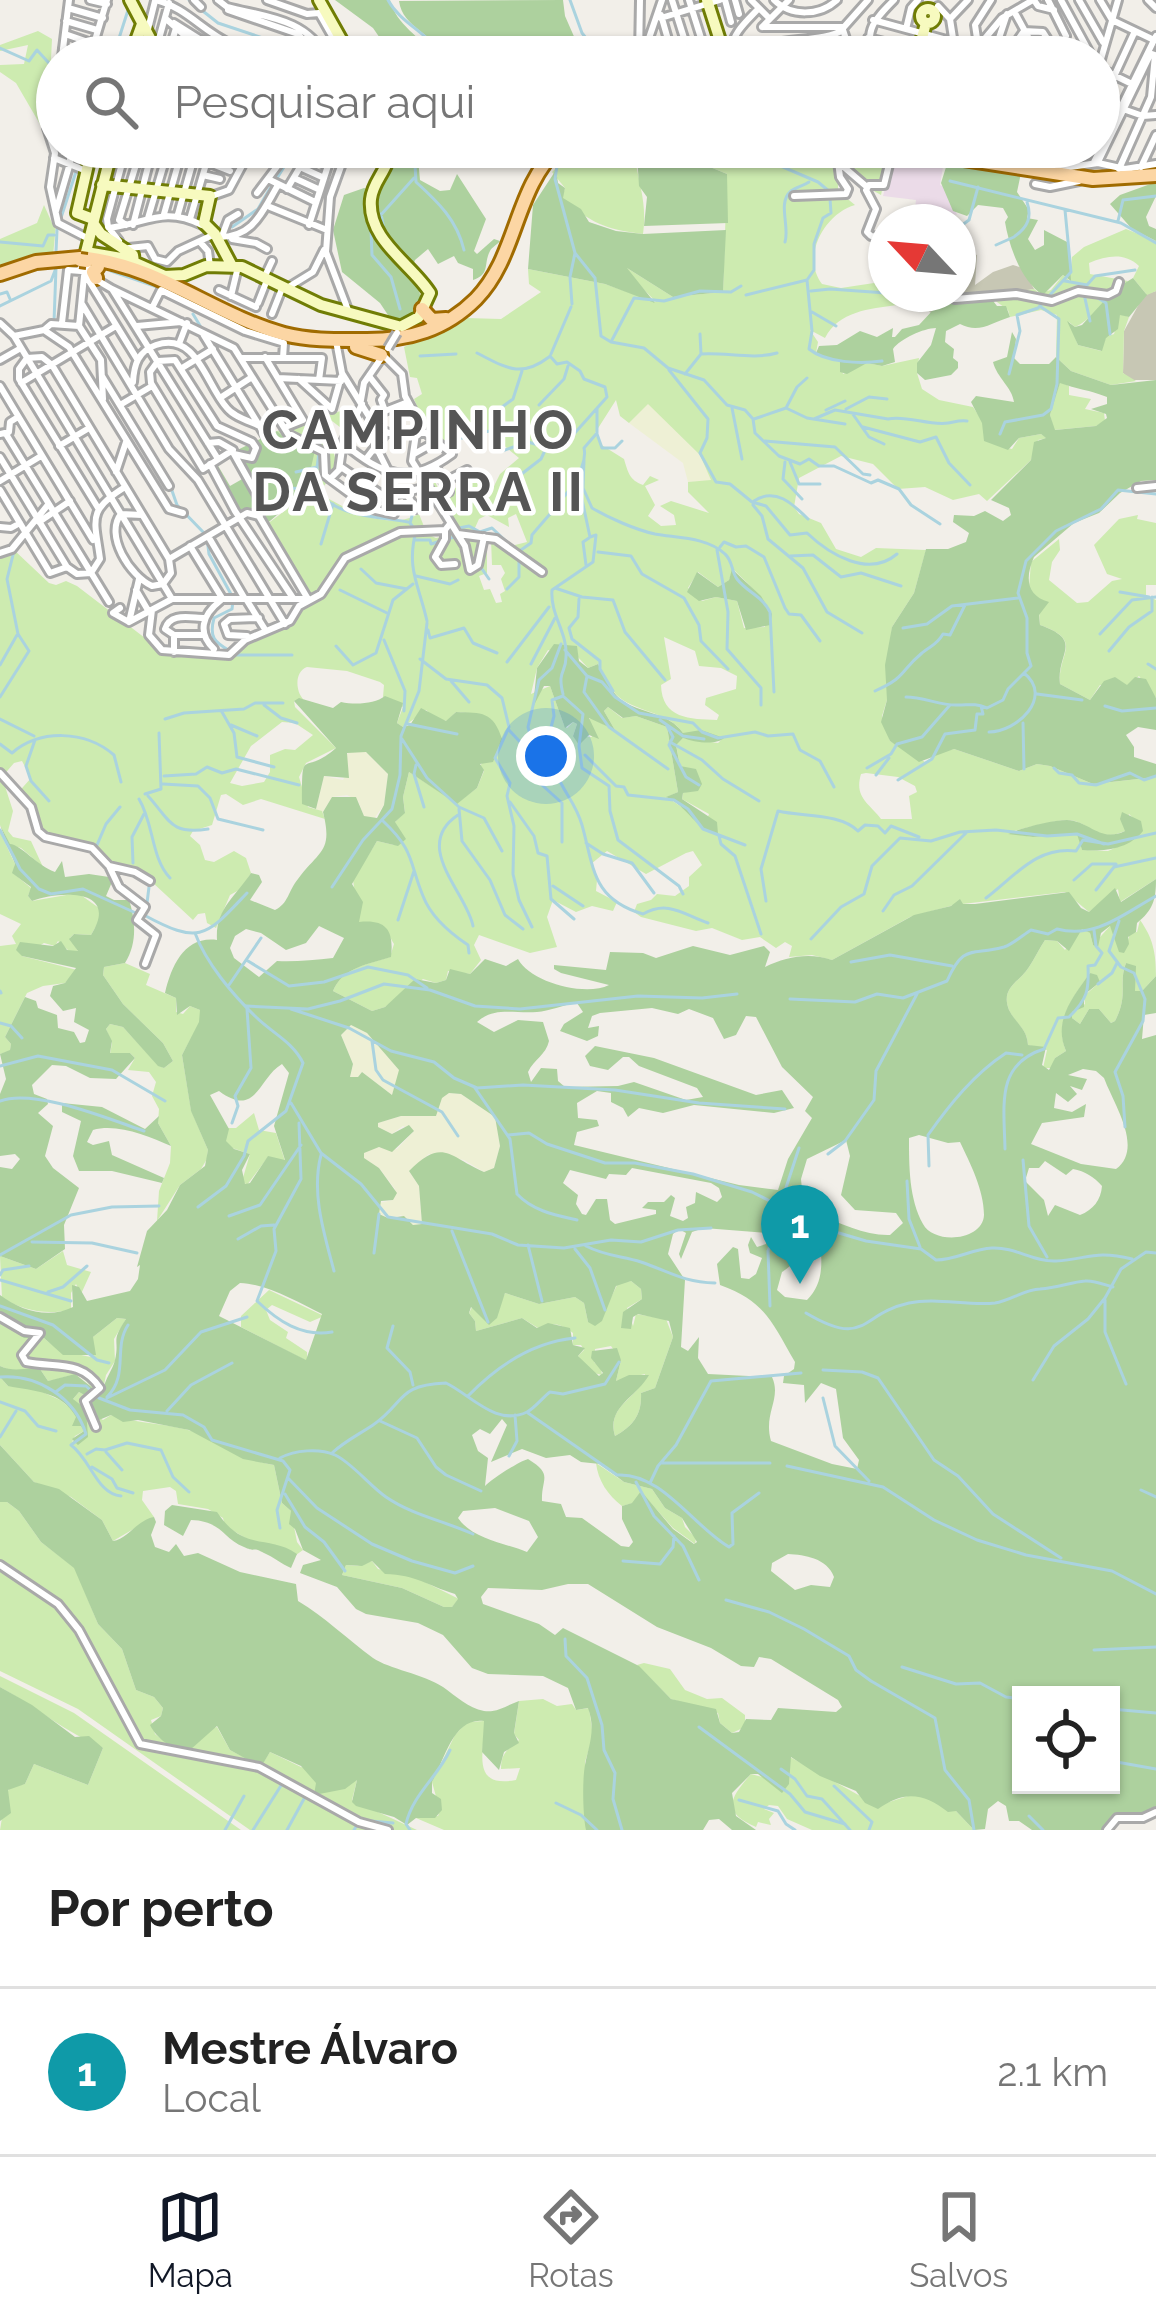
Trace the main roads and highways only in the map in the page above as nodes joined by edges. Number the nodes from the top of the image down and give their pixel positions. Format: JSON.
{"nodes":[{"id":1,"x":1153,"y":167,"type":"edge"},
{"id":2,"x":543,"y":168,"type":"edge"},
{"id":3,"x":1045,"y":168,"type":"edge"},
{"id":4,"x":1055,"y":168,"type":"edge"},
{"id":5,"x":80,"y":260,"type":"junction"},
{"id":6,"x":4,"y":274,"type":"edge"},
{"id":7,"x":163,"y":283,"type":"road end"},
{"id":8,"x":193,"y":297,"type":"junction"},
{"id":9,"x":458,"y":315,"type":"junction"},
{"id":10,"x":423,"y":319,"type":"junction"},
{"id":11,"x":337,"y":341,"type":"junction"}],
"edges":[{"from":1,"to":3,"type":"main road"},
{"from":1,"to":4,"type":"main road"},
{"from":2,"to":9,"type":"main road"},
{"from":5,"to":6,"type":"main road"},
{"from":5,"to":8,"type":"main road"},
{"from":5,"to":8,"type":"main road"},
{"from":7,"to":8,"type":"main road"},
{"from":8,"to":11,"type":"main road"},
{"from":9,"to":10,"type":"main road"},
{"from":9,"to":10,"type":"main road"},
{"from":10,"to":11,"type":"main road"},
{"from":10,"to":11,"type":"main road"}]}
